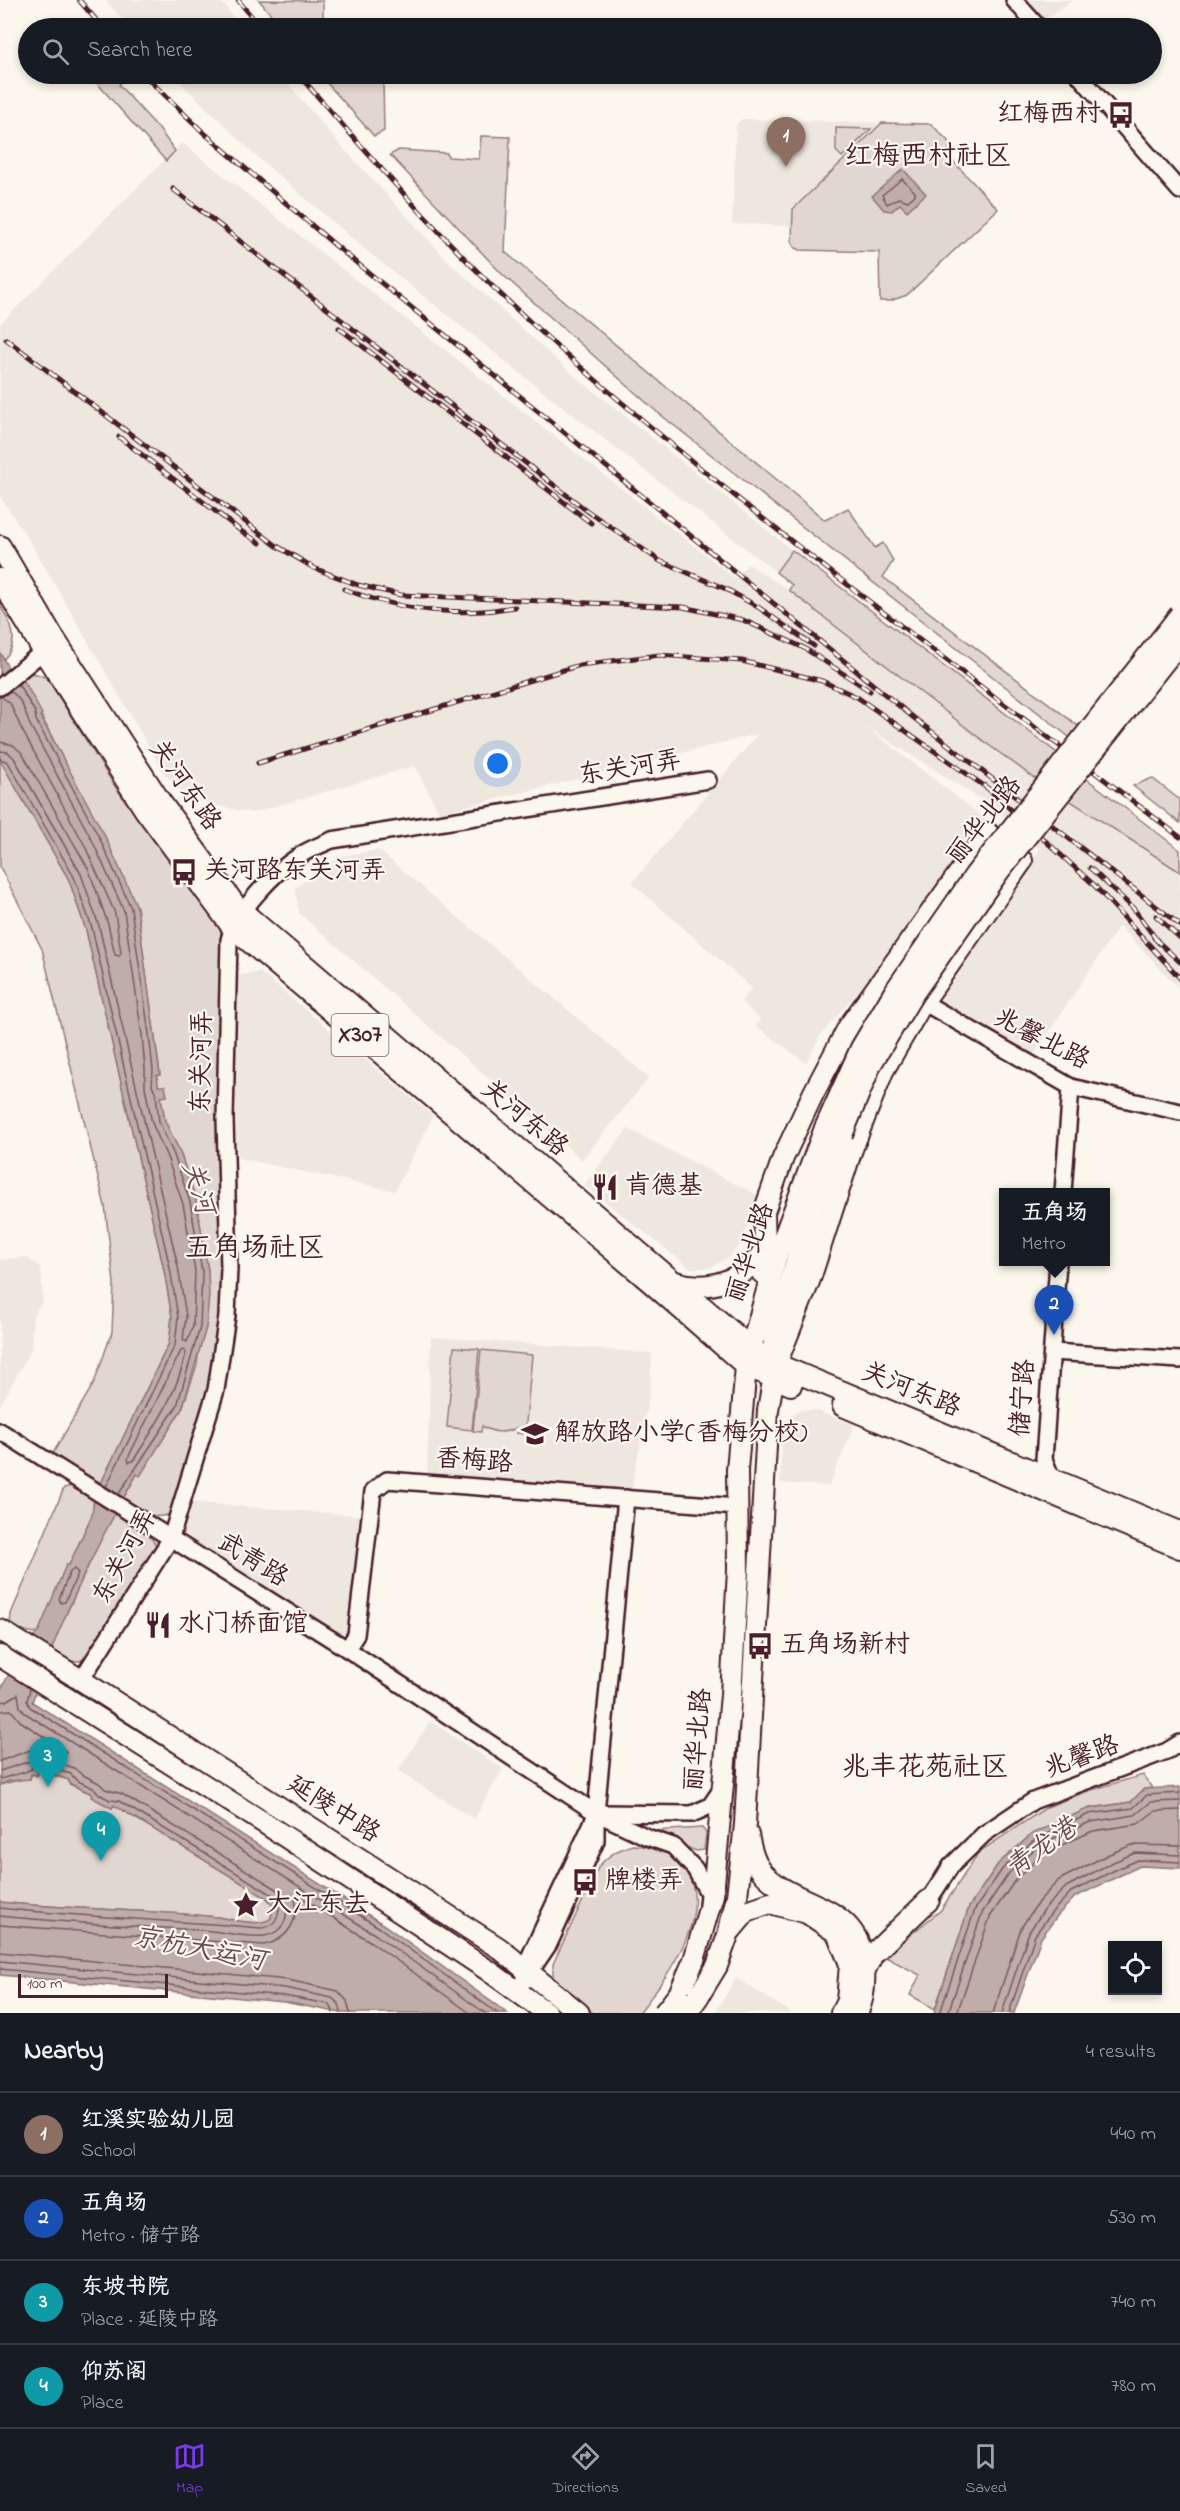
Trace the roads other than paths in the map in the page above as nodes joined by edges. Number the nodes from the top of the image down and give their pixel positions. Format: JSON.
{"nodes":[{"id":1,"x":1014,"y":0,"type":"edge"},
{"id":2,"x":1030,"y":18,"type":"edge"},
{"id":3,"x":1087,"y":84,"type":"edge"},
{"id":4,"x":1180,"y":191,"type":"edge"},
{"id":5,"x":0,"y":546,"type":"edge"},
{"id":6,"x":0,"y":579,"type":"edge"},
{"id":7,"x":1180,"y":615,"type":"edge"},
{"id":8,"x":1180,"y":642,"type":"edge"},
{"id":9,"x":48,"y":643,"type":"junction"},
{"id":10,"x":19,"y":666,"type":"junction"},
{"id":11,"x":0,"y":678,"type":"edge"},
{"id":12,"x":0,"y":687,"type":"edge"},
{"id":13,"x":708,"y":780,"type":"dead end"},
{"id":14,"x":988,"y":833,"type":"dead end"},
{"id":15,"x":1022,"y":861,"type":"dead end"},
{"id":16,"x":238,"y":920,"type":"junction"},
{"id":17,"x":923,"y":1002,"type":"junction"},
{"id":18,"x":1071,"y":1087,"type":"junction"},
{"id":19,"x":1180,"y":1112,"type":"edge"},
{"id":20,"x":833,"y":1132,"type":"junction"},
{"id":21,"x":1063,"y":1188,"type":"edge"},
{"id":22,"x":797,"y":1200,"type":"junction"},
{"id":23,"x":765,"y":1249,"type":"junction"},
{"id":24,"x":1058,"y":1266,"type":"edge"},
{"id":25,"x":674,"y":1282,"type":"junction"},
{"id":26,"x":1052,"y":1352,"type":"junction"},
{"id":27,"x":749,"y":1358,"type":"junction"},
{"id":28,"x":1180,"y":1359,"type":"edge"},
{"id":29,"x":774,"y":1371,"type":"junction"},
{"id":30,"x":0,"y":1431,"type":"edge"},
{"id":31,"x":1050,"y":1476,"type":"junction"},
{"id":32,"x":626,"y":1498,"type":"junction"},
{"id":33,"x":1062,"y":1498,"type":"junction"},
{"id":34,"x":737,"y":1507,"type":"junction"},
{"id":35,"x":1180,"y":1532,"type":"edge"},
{"id":36,"x":171,"y":1538,"type":"junction"},
{"id":37,"x":1180,"y":1548,"type":"edge"},
{"id":38,"x":0,"y":1630,"type":"edge"},
{"id":39,"x":347,"y":1649,"type":"junction"},
{"id":40,"x":5,"y":1658,"type":"edge"},
{"id":41,"x":81,"y":1680,"type":"junction"},
{"id":42,"x":1180,"y":1743,"type":"edge"},
{"id":43,"x":721,"y":1790,"type":"junction"},
{"id":44,"x":596,"y":1813,"type":"junction"},
{"id":45,"x":745,"y":1824,"type":"junction"},
{"id":46,"x":634,"y":1831,"type":"junction"},
{"id":47,"x":596,"y":1841,"type":"junction"},
{"id":48,"x":929,"y":1900,"type":"joint"},
{"id":49,"x":706,"y":1924,"type":"junction"},
{"id":50,"x":728,"y":1935,"type":"junction"},
{"id":51,"x":527,"y":1972,"type":"junction"},
{"id":52,"x":864,"y":1972,"type":"junction"},
{"id":53,"x":517,"y":1991,"type":"junction"},
{"id":54,"x":547,"y":2013,"type":"edge"},
{"id":55,"x":579,"y":2013,"type":"edge"},
{"id":56,"x":664,"y":2013,"type":"edge"},
{"id":57,"x":687,"y":2013,"type":"edge"},
{"id":58,"x":841,"y":2013,"type":"edge"},
{"id":59,"x":857,"y":2013,"type":"edge"}],
"edges":[{"from":1,"to":2,"type":"street"},
{"from":3,"to":4,"type":"street"},
{"from":5,"to":9,"type":"main road","name":"关河东路"},
{"from":6,"to":9,"type":"main road","name":"关河东路"},
{"from":7,"to":20,"type":"main road","name":"丽华北路","bridge":true},
{"from":8,"to":20,"type":"main road","name":"丽华北路","bridge":true},
{"from":9,"to":10,"type":"street"},
{"from":9,"to":16,"type":"main road","name":"关河东路","number":"X307"},
{"from":10,"to":11,"type":"street"},
{"from":10,"to":12,"type":"street"},
{"from":13,"to":16,"type":"street","name":"东关河弄"},
{"from":14,"to":23,"type":"main road"},
{"from":15,"to":17,"type":"main road"},
{"from":16,"to":25,"type":"main road","name":"关河东路","number":"X307"},
{"from":16,"to":27,"type":"main road","name":"关河东路","number":"X307"},
{"from":16,"to":36,"type":"street","name":"东关河弄"},
{"from":17,"to":18,"type":"street","name":"兆馨北路"},
{"from":17,"to":29,"type":"main road"},
{"from":18,"to":19,"type":"street","name":"兆馨北路"},
{"from":18,"to":21,"type":"street"},
{"from":20,"to":22,"type":"main road","name":"丽华北路"},
{"from":20,"to":29,"type":"main road","name":"丽华北路"},
{"from":22,"to":23,"type":"main road"},
{"from":22,"to":27,"type":"main road","name":"丽华北路"},
{"from":23,"to":25,"type":"main road"},
{"from":23,"to":27,"type":"main road"},
{"from":24,"to":26,"type":"street","name":"储宁路"},
{"from":25,"to":27,"type":"main road","name":"关河东路","number":"X307"},
{"from":26,"to":28,"type":"street"},
{"from":26,"to":31,"type":"street","name":"储宁路"},
{"from":27,"to":29,"type":"main road","name":"关河东路","number":"X307"},
{"from":27,"to":34,"type":"main road","name":"丽华北路"},
{"from":29,"to":31,"type":"main road","name":"关河东路","number":"X307"},
{"from":29,"to":33,"type":"main road","name":"关河东路","number":"X307"},
{"from":29,"to":45,"type":"main road","name":"丽华北路"},
{"from":30,"to":36,"type":"street","name":"武青路"},
{"from":31,"to":33,"type":"street","name":"储宁路"},
{"from":31,"to":35,"type":"main road","name":"关河东路","number":"X307"},
{"from":32,"to":34,"type":"street","name":"香梅路"},
{"from":32,"to":39,"type":"street","name":"香梅路"},
{"from":32,"to":44,"type":"street"},
{"from":33,"to":37,"type":"main road","name":"关河东路","number":"X307"},
{"from":34,"to":43,"type":"main road","name":"丽华北路"},
{"from":36,"to":39,"type":"street","name":"武青路"},
{"from":36,"to":41,"type":"street","name":"东关河弄"},
{"from":38,"to":41,"type":"main road","name":"延陵中路"},
{"from":39,"to":44,"type":"street","name":"武青路"},
{"from":40,"to":53,"type":"main road","name":"延陵中路"},
{"from":41,"to":51,"type":"main road","name":"延陵中路"},
{"from":42,"to":48,"type":"street","name":"兆馨路"},
{"from":43,"to":44,"type":"street"},
{"from":43,"to":49,"type":"main road","name":"丽华北路"},
{"from":44,"to":46,"type":"street","name":"武青路"},
{"from":44,"to":47,"type":"street"},
{"from":44,"to":51,"type":"street"},
{"from":45,"to":50,"type":"main road","name":"丽华北路"},
{"from":45,"to":52,"type":"main road"},
{"from":46,"to":47,"type":"street"},
{"from":46,"to":49,"type":"street","name":"武青路"},
{"from":47,"to":51,"type":"street"},
{"from":48,"to":52,"type":"main road"},
{"from":49,"to":56,"type":"main road","name":"丽华北路","bridge":true},
{"from":50,"to":57,"type":"main road","name":"丽华北路","bridge":true},
{"from":50,"to":58,"type":"main road"},
{"from":51,"to":53,"type":"street"},
{"from":51,"to":55,"type":"main road","name":"延陵中路"},
{"from":52,"to":59,"type":"main road"},
{"from":53,"to":54,"type":"main road","name":"延陵中路"}]}
